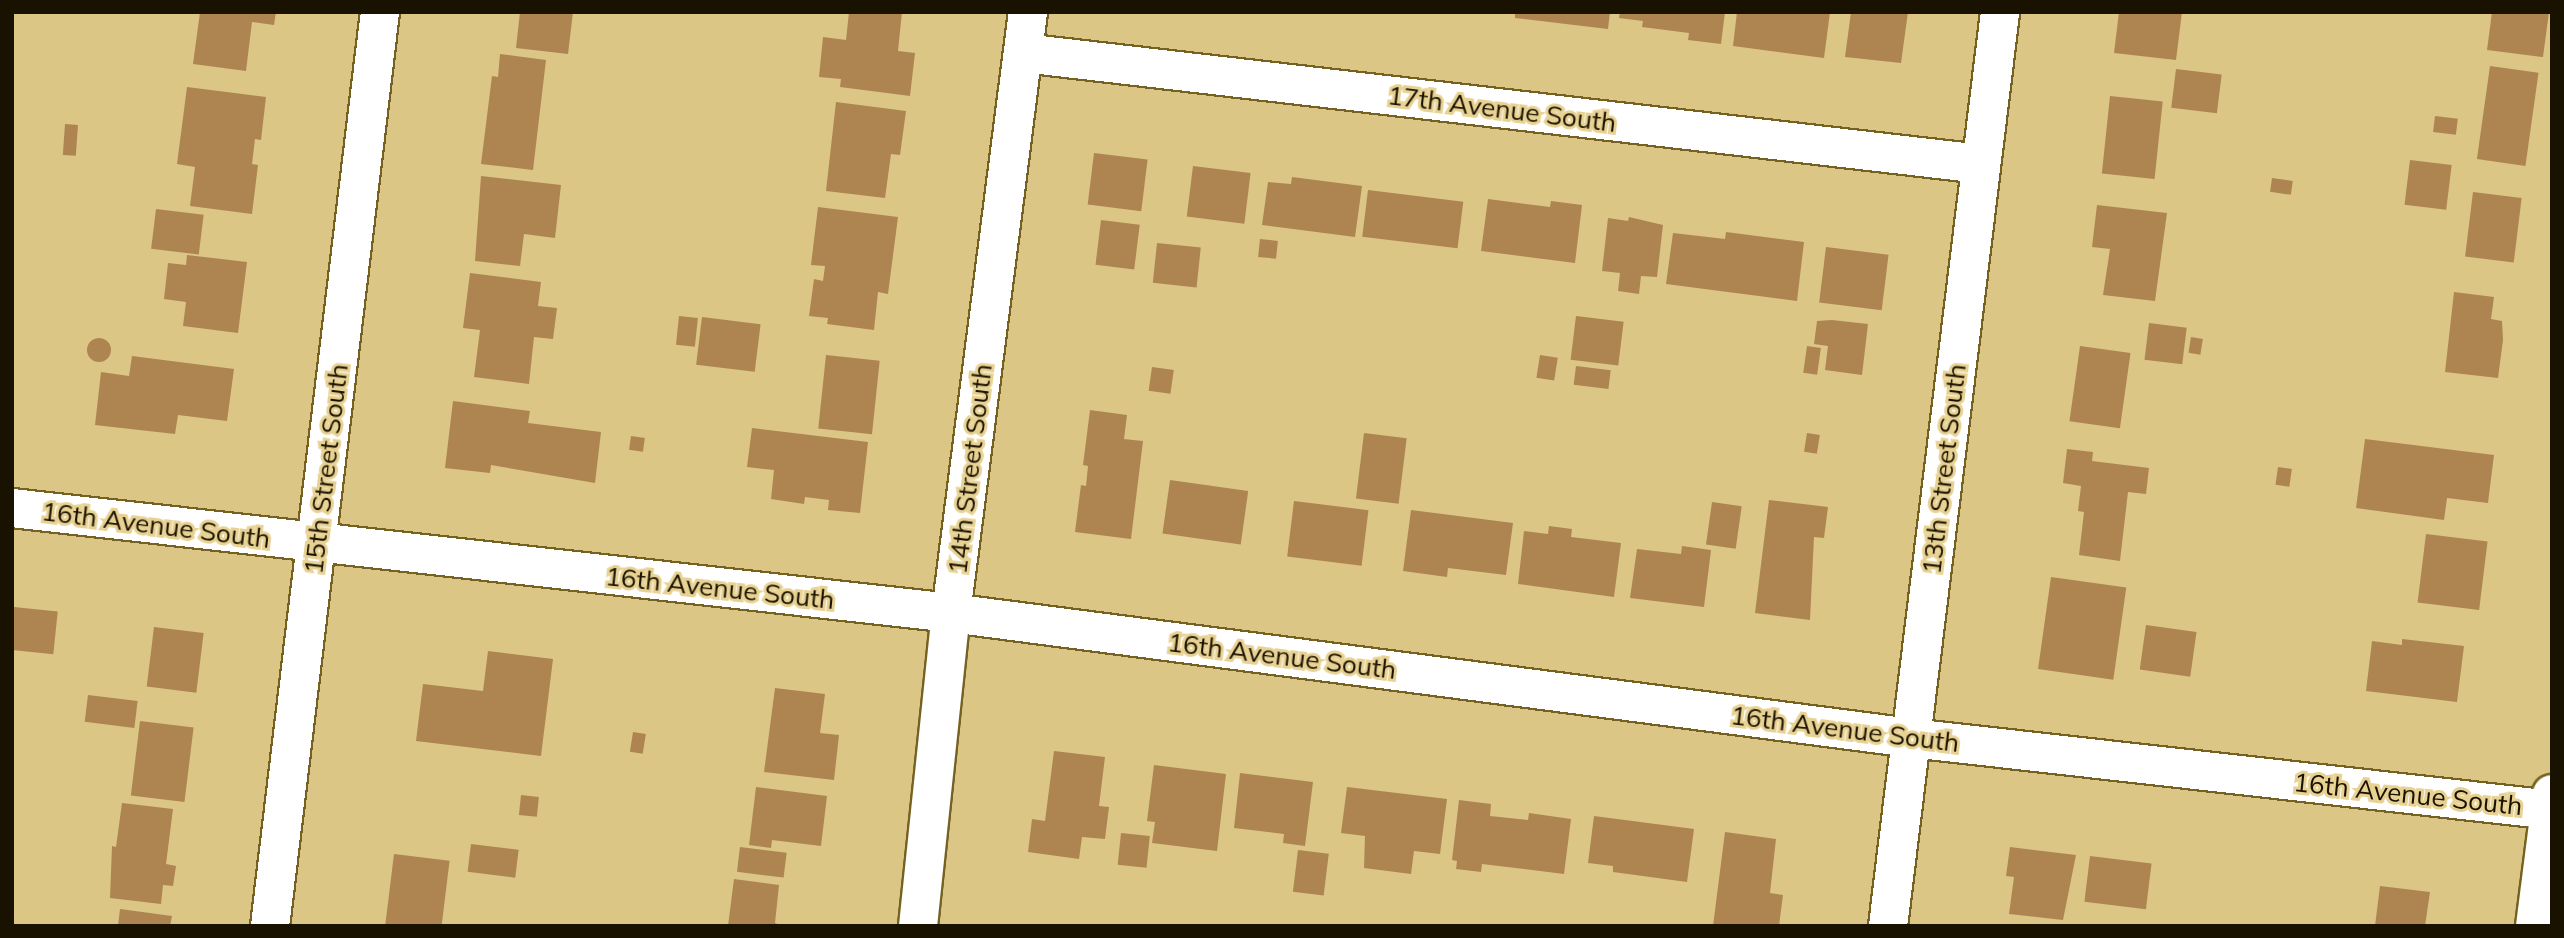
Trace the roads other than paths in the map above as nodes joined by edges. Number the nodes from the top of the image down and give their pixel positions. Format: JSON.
{"nodes":[{"id":1,"x":380,"y":12,"type":"edge"},
{"id":2,"x":1028,"y":12,"type":"edge"},
{"id":3,"x":2000,"y":12,"type":"edge"},
{"id":4,"x":1023,"y":53,"type":"junction"},
{"id":5,"x":1981,"y":164,"type":"junction"},
{"id":6,"x":12,"y":508,"type":"edge"},
{"id":7,"x":317,"y":544,"type":"junction"},
{"id":8,"x":951,"y":613,"type":"junction"},
{"id":9,"x":1911,"y":738,"type":"junction"},
{"id":10,"x":2551,"y":805,"type":"edge"},
{"id":11,"x":270,"y":926,"type":"edge"},
{"id":12,"x":918,"y":926,"type":"edge"},
{"id":13,"x":1888,"y":926,"type":"edge"},
{"id":14,"x":2535,"y":926,"type":"edge"}],
"edges":[{"from":1,"to":7,"type":"street","name":"15th Street South"},
{"from":2,"to":4,"type":"street","name":"14th Street South"},
{"from":3,"to":5,"type":"street","name":"13th Street South"},
{"from":4,"to":5,"type":"street","name":"17th Avenue South"},
{"from":4,"to":8,"type":"street","name":"14th Street South"},
{"from":5,"to":9,"type":"street","name":"13th Street South"},
{"from":6,"to":7,"type":"street","name":"16th Avenue South"},
{"from":7,"to":8,"type":"street","name":"16th Avenue South"},
{"from":7,"to":11,"type":"street","name":"15th Street South"},
{"from":8,"to":9,"type":"street","name":"16th Avenue South"},
{"from":8,"to":12,"type":"street","name":"14th Street South"},
{"from":9,"to":10,"type":"street","name":"16th Avenue South"},
{"from":9,"to":13,"type":"street","name":"13th Street South"},
{"from":10,"to":14,"type":"street"}]}
